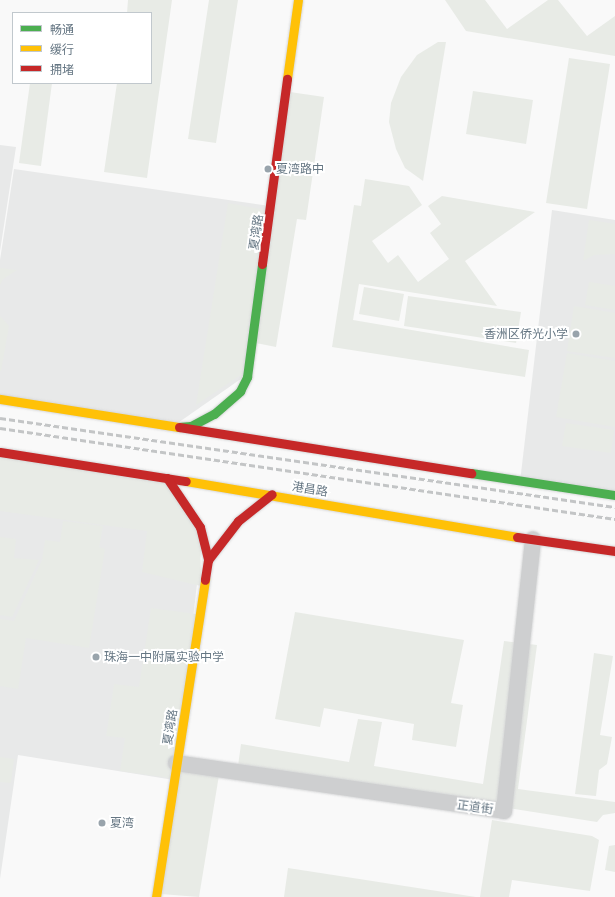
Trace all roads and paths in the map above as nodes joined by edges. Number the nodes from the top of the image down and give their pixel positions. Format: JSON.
{"nodes":[{"id":1,"x":298,"y":0,"type":"edge"},
{"id":2,"x":0,"y":399,"type":"edge"},
{"id":3,"x":177,"y":428,"type":"junction"},
{"id":4,"x":0,"y":452,"type":"edge"},
{"id":5,"x":167,"y":478,"type":"junction"},
{"id":6,"x":272,"y":494,"type":"junction"},
{"id":7,"x":615,"y":495,"type":"edge"},
{"id":8,"x":533,"y":540,"type":"junction"},
{"id":9,"x":615,"y":552,"type":"edge"},
{"id":10,"x":208,"y":560,"type":"junction"},
{"id":11,"x":176,"y":763,"type":"junction"},
{"id":12,"x":156,"y":897,"type":"edge"}],
"edges":[{"from":1,"to":3,"type":"main road","name":"夏湾路"},
{"from":2,"to":3,"type":"main road"},
{"from":3,"to":7,"type":"main road"},
{"from":4,"to":5,"type":"main road","name":"港昌路"},
{"from":5,"to":6,"type":"main road","name":"港昌路"},
{"from":5,"to":10,"type":"main road"},
{"from":6,"to":8,"type":"main road","name":"港昌路"},
{"from":6,"to":10,"type":"main road"},
{"from":8,"to":9,"type":"main road","name":"港昌路"},
{"from":8,"to":11,"type":"street","name":"正道街"},
{"from":10,"to":11,"type":"main road","name":"夏湾路"},
{"from":11,"to":12,"type":"main road","name":"夏湾路"}]}
